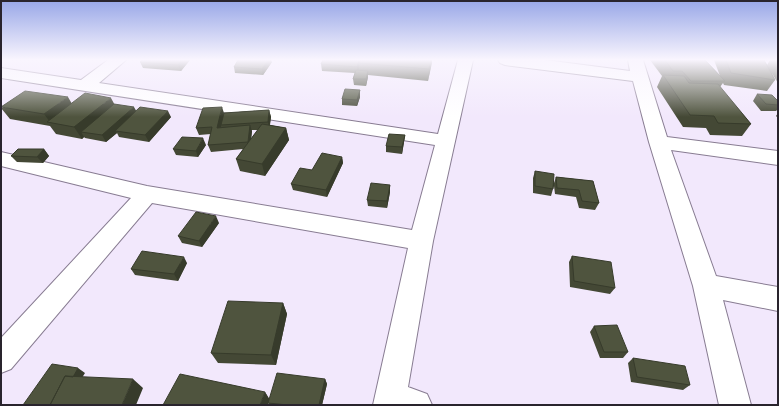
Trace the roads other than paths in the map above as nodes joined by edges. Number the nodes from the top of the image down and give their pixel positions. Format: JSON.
{"nodes":[{"id":1,"x":39,"y":79,"type":"edge"},
{"id":2,"x":94,"y":79,"type":"edge"},
{"id":3,"x":461,"y":79,"type":"edge"},
{"id":4,"x":640,"y":79,"type":"edge"},
{"id":5,"x":84,"y":86,"type":"junction"},
{"id":6,"x":446,"y":141,"type":"junction"},
{"id":7,"x":659,"y":142,"type":"junction"},
{"id":8,"x":1,"y":158,"type":"edge"},
{"id":9,"x":778,"y":158,"type":"edge"},
{"id":10,"x":147,"y":194,"type":"junction"},
{"id":11,"x":421,"y":241,"type":"junction"},
{"id":12,"x":706,"y":286,"type":"junction"},
{"id":13,"x":778,"y":299,"type":"edge"},
{"id":14,"x":1,"y":360,"type":"edge"},
{"id":15,"x":398,"y":403,"type":"edge"},
{"id":16,"x":735,"y":405,"type":"edge"}],
"edges":[{"from":1,"to":5,"type":"street"},
{"from":2,"to":5,"type":"street"},
{"from":3,"to":6,"type":"street"},
{"from":4,"to":7,"type":"street"},
{"from":5,"to":6,"type":"street"},
{"from":6,"to":11,"type":"street"},
{"from":7,"to":9,"type":"street"},
{"from":7,"to":12,"type":"street"},
{"from":8,"to":10,"type":"street"},
{"from":10,"to":11,"type":"street"},
{"from":10,"to":14,"type":"street"},
{"from":11,"to":15,"type":"street"},
{"from":12,"to":13,"type":"street"},
{"from":12,"to":16,"type":"street"}]}
